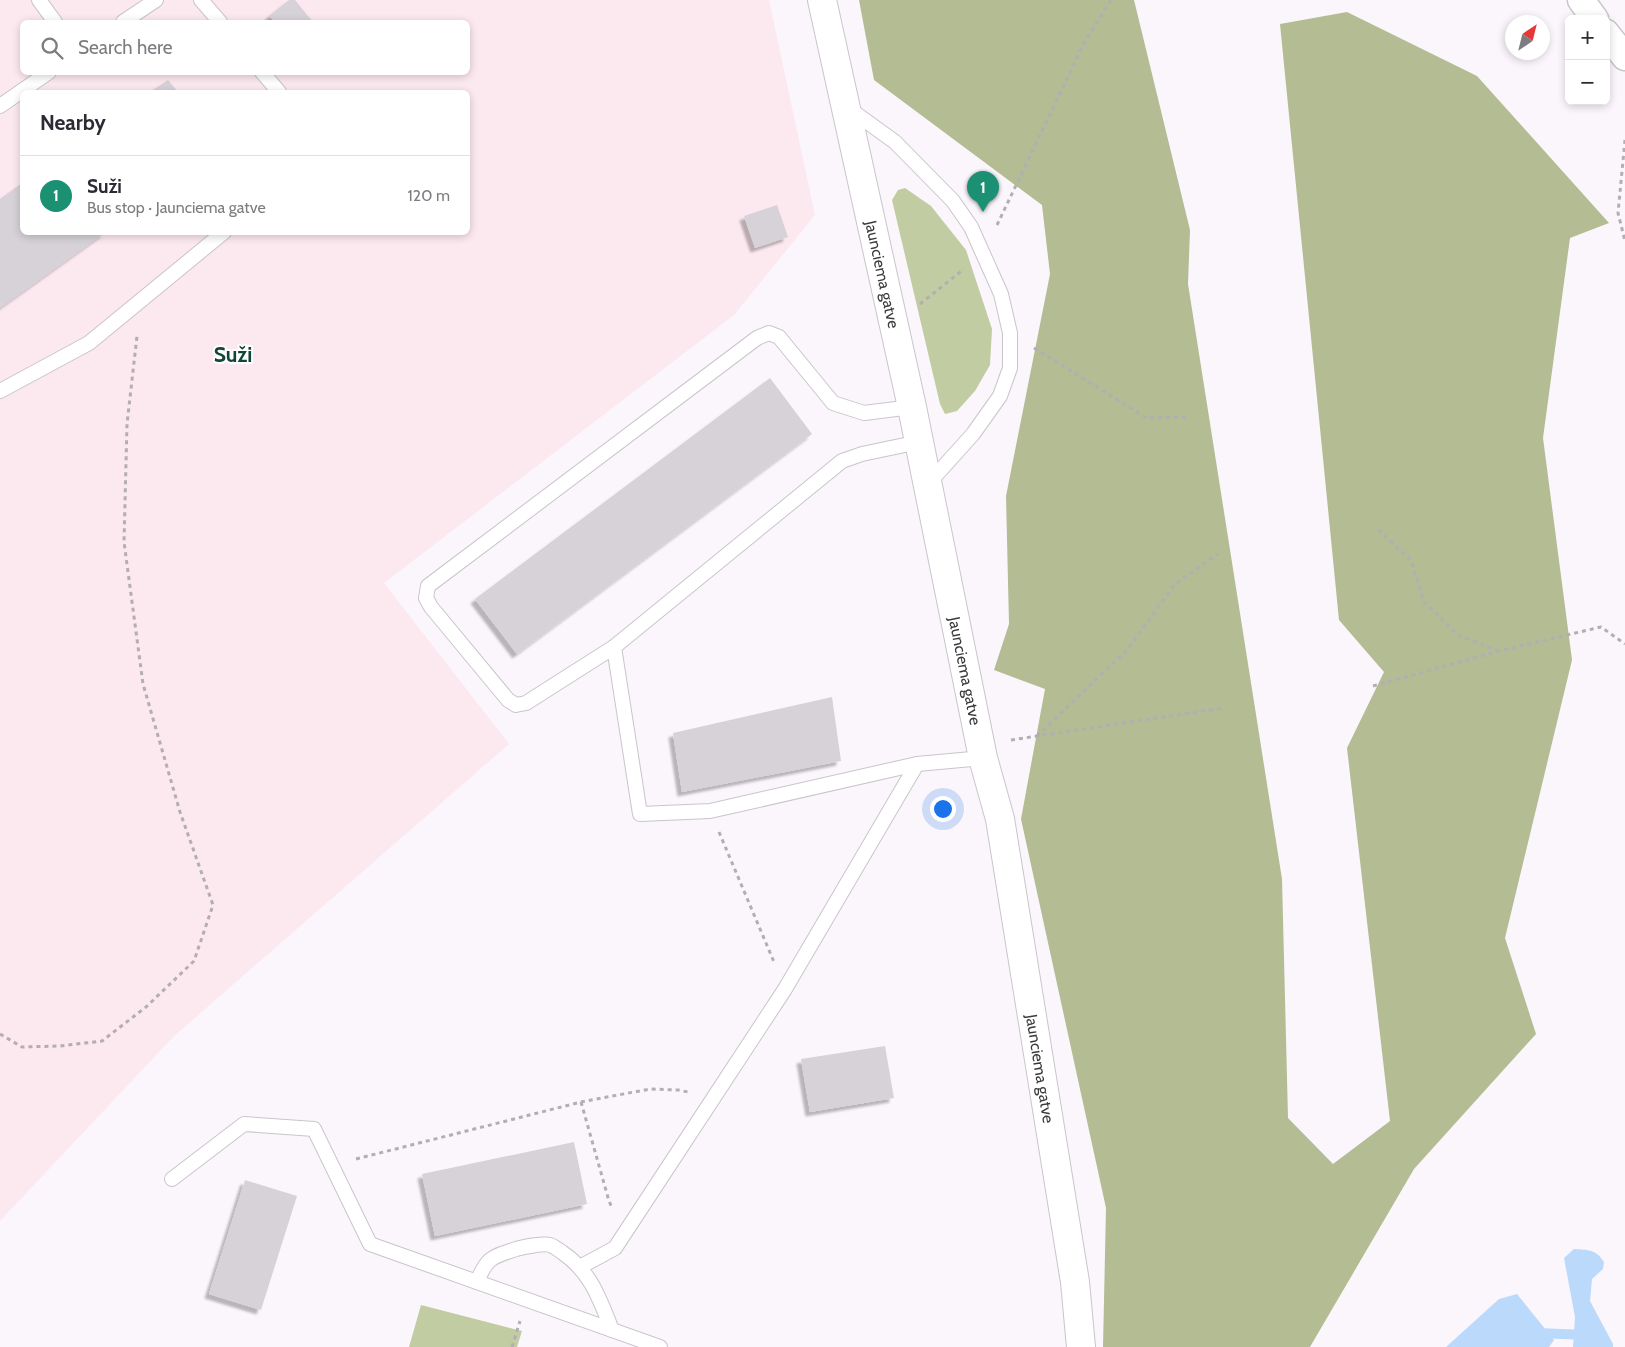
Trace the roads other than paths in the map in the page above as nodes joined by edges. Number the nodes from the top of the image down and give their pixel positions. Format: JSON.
{"nodes":[{"id":1,"x":39,"y":0,"type":"edge"},
{"id":2,"x":156,"y":0,"type":"edge"},
{"id":3,"x":201,"y":0,"type":"edge"},
{"id":4,"x":822,"y":0,"type":"edge"},
{"id":5,"x":1581,"y":0,"type":"edge"},
{"id":6,"x":1592,"y":15,"type":"edge"},
{"id":7,"x":54,"y":20,"type":"edge"},
{"id":8,"x":126,"y":20,"type":"edge"},
{"id":9,"x":218,"y":20,"type":"edge"},
{"id":10,"x":1610,"y":38,"type":"edge"},
{"id":11,"x":1625,"y":57,"type":"edge"},
{"id":12,"x":45,"y":75,"type":"edge"},
{"id":13,"x":265,"y":75,"type":"edge"},
{"id":14,"x":23,"y":90,"type":"edge"},
{"id":15,"x":277,"y":90,"type":"edge"},
{"id":16,"x":20,"y":92,"type":"edge"},
{"id":17,"x":0,"y":106,"type":"edge"},
{"id":18,"x":846,"y":106,"type":"junction"},
{"id":19,"x":220,"y":235,"type":"edge"},
{"id":20,"x":0,"y":391,"type":"edge"},
{"id":21,"x":912,"y":407,"type":"junction"},
{"id":22,"x":919,"y":442,"type":"junction"},
{"id":23,"x":928,"y":484,"type":"junction"},
{"id":24,"x":614,"y":647,"type":"junction"},
{"id":25,"x":982,"y":751,"type":"junction"},
{"id":26,"x":917,"y":764,"type":"junction"},
{"id":27,"x":172,"y":1179,"type":"dead end"},
{"id":28,"x":580,"y":1267,"type":"junction"},
{"id":29,"x":477,"y":1282,"type":"junction"},
{"id":30,"x":612,"y":1330,"type":"junction"},
{"id":31,"x":660,"y":1347,"type":"edge"},
{"id":32,"x":1081,"y":1347,"type":"edge"}],
"edges":[{"from":1,"to":7,"type":"lane"},
{"from":2,"to":8,"type":"lane"},
{"from":3,"to":9,"type":"lane"},
{"from":4,"to":18,"type":"main road","name":"Jaunciema gatve"},
{"from":5,"to":6,"type":"street"},
{"from":10,"to":11,"type":"street"},
{"from":12,"to":14,"type":"lane"},
{"from":13,"to":15,"type":"lane"},
{"from":16,"to":17,"type":"lane"},
{"from":18,"to":21,"type":"main road","name":"Jaunciema gatve"},
{"from":18,"to":23,"type":"lane"},
{"from":19,"to":20,"type":"lane"},
{"from":21,"to":22,"type":"main road","name":"Jaunciema gatve"},
{"from":21,"to":24,"type":"lane"},
{"from":22,"to":23,"type":"main road","name":"Jaunciema gatve"},
{"from":22,"to":24,"type":"lane"},
{"from":23,"to":25,"type":"main road","name":"Jaunciema gatve"},
{"from":24,"to":26,"type":"lane"},
{"from":25,"to":26,"type":"lane"},
{"from":25,"to":32,"type":"main road","name":"Jaunciema gatve"},
{"from":26,"to":28,"type":"lane"},
{"from":27,"to":29,"type":"lane"},
{"from":28,"to":29,"type":"lane"},
{"from":28,"to":30,"type":"lane"},
{"from":29,"to":30,"type":"lane"},
{"from":30,"to":31,"type":"lane"}]}
